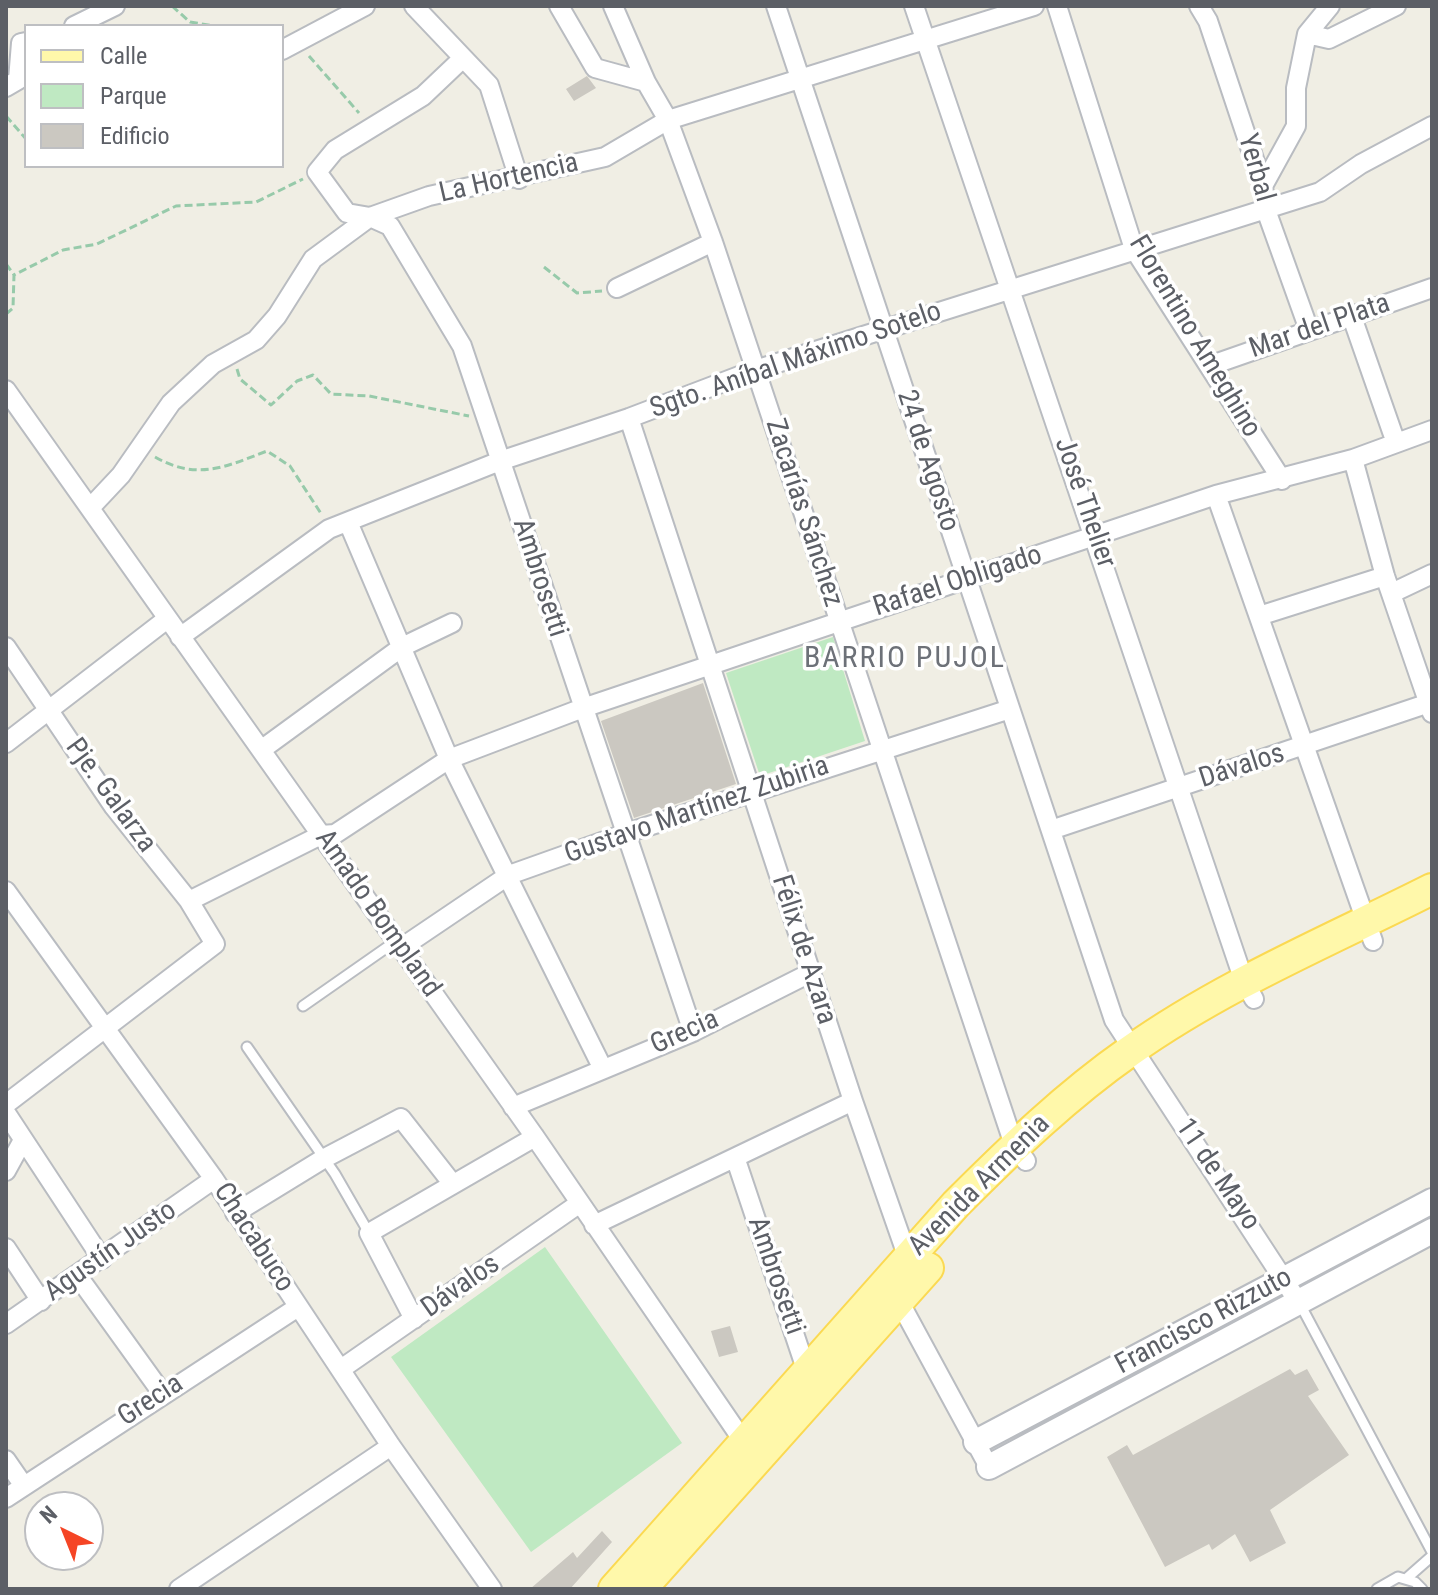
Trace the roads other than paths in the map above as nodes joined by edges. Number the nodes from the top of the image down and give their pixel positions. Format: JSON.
{"nodes":[{"id":1,"x":115,"y":6,"type":"edge"},
{"id":2,"x":365,"y":6,"type":"edge"},
{"id":3,"x":414,"y":6,"type":"edge"},
{"id":4,"x":559,"y":6,"type":"edge"},
{"id":5,"x":613,"y":6,"type":"edge"},
{"id":6,"x":776,"y":6,"type":"edge"},
{"id":7,"x":914,"y":6,"type":"edge"},
{"id":8,"x":1034,"y":6,"type":"edge"},
{"id":9,"x":1057,"y":6,"type":"edge"},
{"id":10,"x":1199,"y":6,"type":"edge"},
{"id":11,"x":1330,"y":6,"type":"edge"},
{"id":12,"x":1396,"y":6,"type":"edge"},
{"id":13,"x":78,"y":24,"type":"edge"},
{"id":14,"x":1307,"y":34,"type":"junction"},
{"id":15,"x":924,"y":39,"type":"junction"},
{"id":16,"x":24,"y":42,"type":"edge"},
{"id":17,"x":290,"y":47,"type":"edge"},
{"id":18,"x":462,"y":59,"type":"junction"},
{"id":19,"x":800,"y":79,"type":"junction"},
{"id":20,"x":646,"y":82,"type":"junction"},
{"id":21,"x":6,"y":87,"type":"edge"},
{"id":22,"x":668,"y":120,"type":"junction"},
{"id":23,"x":1432,"y":126,"type":"edge"},
{"id":24,"x":519,"y":179,"type":"junction"},
{"id":25,"x":1263,"y":186,"type":"junction"},
{"id":26,"x":1266,"y":210,"type":"junction"},
{"id":27,"x":370,"y":217,"type":"junction"},
{"id":28,"x":713,"y":242,"type":"junction"},
{"id":29,"x":1134,"y":249,"type":"junction"},
{"id":30,"x":617,"y":288,"type":"road end"},
{"id":31,"x":1432,"y":288,"type":"edge"},
{"id":32,"x":1012,"y":289,"type":"junction"},
{"id":33,"x":1352,"y":317,"type":"junction"},
{"id":34,"x":883,"y":329,"type":"junction"},
{"id":35,"x":1309,"y":330,"type":"junction"},
{"id":36,"x":1209,"y":366,"type":"junction"},
{"id":37,"x":755,"y":370,"type":"junction"},
{"id":38,"x":6,"y":390,"type":"edge"},
{"id":39,"x":629,"y":418,"type":"junction"},
{"id":40,"x":1432,"y":430,"type":"edge"},
{"id":41,"x":1396,"y":443,"type":"junction"},
{"id":42,"x":1353,"y":459,"type":"junction"},
{"id":43,"x":500,"y":461,"type":"junction"},
{"id":44,"x":1282,"y":480,"type":"junction"},
{"id":45,"x":1216,"y":495,"type":"junction"},
{"id":46,"x":90,"y":508,"type":"junction"},
{"id":47,"x":348,"y":522,"type":"junction"},
{"id":48,"x":1096,"y":535,"type":"junction"},
{"id":49,"x":1432,"y":574,"type":"edge"},
{"id":50,"x":966,"y":580,"type":"junction"},
{"id":51,"x":1388,"y":584,"type":"junction"},
{"id":52,"x":1259,"y":616,"type":"junction"},
{"id":53,"x":167,"y":619,"type":"junction"},
{"id":54,"x":839,"y":621,"type":"junction"},
{"id":55,"x":452,"y":623,"type":"dead end"},
{"id":56,"x":180,"y":637,"type":"junction"},
{"id":57,"x":6,"y":647,"type":"edge"},
{"id":58,"x":402,"y":647,"type":"junction"},
{"id":59,"x":711,"y":668,"type":"junction"},
{"id":60,"x":1431,"y":706,"type":"edge"},
{"id":61,"x":583,"y":708,"type":"junction"},
{"id":62,"x":1010,"y":709,"type":"junction"},
{"id":63,"x":49,"y":710,"type":"junction"},
{"id":64,"x":6,"y":743,"type":"edge"},
{"id":65,"x":881,"y":748,"type":"junction"},
{"id":66,"x":1304,"y":748,"type":"junction"},
{"id":67,"x":261,"y":750,"type":"junction"},
{"id":68,"x":449,"y":759,"type":"junction"},
{"id":69,"x":1178,"y":788,"type":"junction"},
{"id":70,"x":753,"y":793,"type":"junction"},
{"id":71,"x":1051,"y":830,"type":"junction"},
{"id":72,"x":624,"y":834,"type":"junction"},
{"id":73,"x":321,"y":835,"type":"junction"},
{"id":74,"x":509,"y":875,"type":"junction"},
{"id":75,"x":1432,"y":889,"type":"edge"},
{"id":76,"x":6,"y":891,"type":"edge"},
{"id":77,"x":189,"y":901,"type":"junction"},
{"id":78,"x":1432,"y":910,"type":"edge"},
{"id":79,"x":1370,"y":932,"type":"junction"},
{"id":80,"x":399,"y":944,"type":"junction"},
{"id":81,"x":810,"y":973,"type":"junction"},
{"id":82,"x":1249,"y":990,"type":"junction"},
{"id":83,"x":303,"y":1006,"type":"dead end"},
{"id":84,"x":107,"y":1028,"type":"junction"},
{"id":85,"x":693,"y":1032,"type":"junction"},
{"id":86,"x":247,"y":1047,"type":"dead end"},
{"id":87,"x":1138,"y":1058,"type":"junction"},
{"id":88,"x":603,"y":1069,"type":"junction"},
{"id":89,"x":853,"y":1101,"type":"junction"},
{"id":90,"x":6,"y":1104,"type":"edge"},
{"id":91,"x":513,"y":1107,"type":"junction"},
{"id":92,"x":6,"y":1113,"type":"edge"},
{"id":93,"x":535,"y":1137,"type":"junction"},
{"id":94,"x":23,"y":1140,"type":"junction"},
{"id":95,"x":1020,"y":1153,"type":"junction"},
{"id":96,"x":323,"y":1159,"type":"junction"},
{"id":97,"x":736,"y":1160,"type":"junction"},
{"id":98,"x":6,"y":1171,"type":"edge"},
{"id":99,"x":214,"y":1179,"type":"junction"},
{"id":100,"x":452,"y":1183,"type":"junction"},
{"id":101,"x":1432,"y":1201,"type":"edge"},
{"id":102,"x":580,"y":1203,"type":"junction"},
{"id":103,"x":235,"y":1213,"type":"junction"},
{"id":104,"x":594,"y":1225,"type":"junction"},
{"id":105,"x":1432,"y":1231,"type":"edge"},
{"id":106,"x":369,"y":1233,"type":"junction"},
{"id":107,"x":6,"y":1248,"type":"edge"},
{"id":108,"x":910,"y":1257,"type":"junction"},
{"id":109,"x":102,"y":1259,"type":"junction"},
{"id":110,"x":77,"y":1275,"type":"junction"},
{"id":111,"x":1286,"y":1279,"type":"junction"},
{"id":112,"x":41,"y":1301,"type":"junction"},
{"id":113,"x":899,"y":1301,"type":"junction"},
{"id":114,"x":1299,"y":1303,"type":"junction"},
{"id":115,"x":298,"y":1307,"type":"junction"},
{"id":116,"x":414,"y":1319,"type":"junction"},
{"id":117,"x":6,"y":1324,"type":"edge"},
{"id":118,"x":341,"y":1369,"type":"junction"},
{"id":119,"x":816,"y":1378,"type":"junction"},
{"id":120,"x":162,"y":1393,"type":"junction"},
{"id":121,"x":976,"y":1442,"type":"junction"},
{"id":122,"x":391,"y":1446,"type":"junction"},
{"id":123,"x":751,"y":1450,"type":"junction"},
{"id":124,"x":6,"y":1460,"type":"edge"},
{"id":125,"x":989,"y":1467,"type":"joint"},
{"id":126,"x":24,"y":1486,"type":"junction"},
{"id":127,"x":6,"y":1498,"type":"edge"},
{"id":128,"x":1432,"y":1554,"type":"edge"},
{"id":129,"x":1407,"y":1578,"type":"junction"},
{"id":130,"x":179,"y":1589,"type":"edge"},
{"id":131,"x":492,"y":1589,"type":"edge"},
{"id":132,"x":614,"y":1589,"type":"edge"},
{"id":133,"x":641,"y":1589,"type":"edge"},
{"id":134,"x":1377,"y":1589,"type":"edge"},
{"id":135,"x":1422,"y":1589,"type":"edge"}],
"edges":[{"from":1,"to":13,"type":"street"},
{"from":2,"to":17,"type":"street"},
{"from":3,"to":18,"type":"street"},
{"from":4,"to":20,"type":"street"},
{"from":5,"to":20,"type":"street","name":"Zacarías Sánchez"},
{"from":6,"to":19,"type":"street","name":"24 de Agosto"},
{"from":7,"to":15,"type":"street","name":"José Thelier"},
{"from":8,"to":15,"type":"street","name":"La Hortencia"},
{"from":9,"to":29,"type":"street","name":"Florentino Ameghino"},
{"from":10,"to":25,"type":"street","name":"Yerbal"},
{"from":11,"to":14,"type":"street"},
{"from":12,"to":14,"type":"street"},
{"from":14,"to":25,"type":"street"},
{"from":15,"to":19,"type":"street","name":"La Hortencia"},
{"from":15,"to":32,"type":"street","name":"José Thelier"},
{"from":16,"to":21,"type":"street"},
{"from":18,"to":24,"type":"street"},
{"from":18,"to":27,"type":"street","name":"Ambrosetti"},
{"from":19,"to":22,"type":"street","name":"La Hortencia"},
{"from":19,"to":34,"type":"street","name":"24 de Agosto"},
{"from":20,"to":22,"type":"street","name":"Zacarías Sánchez"},
{"from":22,"to":24,"type":"street","name":"La Hortencia"},
{"from":22,"to":28,"type":"street","name":"Zacarías Sánchez"},
{"from":23,"to":26,"type":"street","name":"Sgto. Aníbal Máximo Sotelo"},
{"from":24,"to":27,"type":"street","name":"La Hortencia"},
{"from":25,"to":26,"type":"street","name":"Yerbal"},
{"from":26,"to":29,"type":"street","name":"Sgto. Aníbal Máximo Sotelo"},
{"from":26,"to":35,"type":"street","name":"Yerbal"},
{"from":27,"to":43,"type":"street","name":"Ambrosetti"},
{"from":27,"to":46,"type":"street","name":"La Hortencia"},
{"from":28,"to":30,"type":"street"},
{"from":28,"to":37,"type":"street","name":"Zacarías Sánchez"},
{"from":29,"to":32,"type":"street","name":"Sgto. Aníbal Máximo Sotelo"},
{"from":29,"to":36,"type":"street","name":"Florentino Ameghino"},
{"from":31,"to":33,"type":"street","name":"Mar del Plata"},
{"from":32,"to":34,"type":"street","name":"Sgto. Aníbal Máximo Sotelo"},
{"from":32,"to":48,"type":"street","name":"José Thelier"},
{"from":33,"to":35,"type":"street","name":"Mar del Plata"},
{"from":33,"to":41,"type":"street"},
{"from":34,"to":37,"type":"street","name":"Sgto. Aníbal Máximo Sotelo"},
{"from":34,"to":50,"type":"street","name":"24 de Agosto"},
{"from":35,"to":36,"type":"street","name":"Mar del Plata"},
{"from":36,"to":44,"type":"street","name":"Florentino Ameghino"},
{"from":37,"to":39,"type":"street","name":"Sgto. Aníbal Máximo Sotelo"},
{"from":37,"to":54,"type":"street","name":"Zacarías Sánchez"},
{"from":38,"to":46,"type":"street","name":"Amado Bompland"},
{"from":39,"to":43,"type":"street","name":"Sgto. Aníbal Máximo Sotelo"},
{"from":39,"to":59,"type":"street","name":"Félix de Azara"},
{"from":40,"to":41,"type":"street","name":"Rafael Obligado"},
{"from":41,"to":42,"type":"street","name":"Rafael Obligado"},
{"from":42,"to":44,"type":"street","name":"Rafael Obligado"},
{"from":42,"to":51,"type":"street"},
{"from":43,"to":47,"type":"street","name":"Sgto. Aníbal Máximo Sotelo"},
{"from":43,"to":61,"type":"street","name":"Ambrosetti"},
{"from":44,"to":45,"type":"street","name":"Rafael Obligado"},
{"from":45,"to":48,"type":"street","name":"Rafael Obligado"},
{"from":45,"to":52,"type":"street"},
{"from":46,"to":53,"type":"street","name":"Amado Bompland"},
{"from":47,"to":56,"type":"street","name":"Sgto. Aníbal Máximo Sotelo"},
{"from":47,"to":58,"type":"street"},
{"from":48,"to":50,"type":"street","name":"Rafael Obligado"},
{"from":48,"to":69,"type":"street","name":"José Thelier"},
{"from":49,"to":51,"type":"street"},
{"from":50,"to":54,"type":"street","name":"Rafael Obligado"},
{"from":50,"to":62,"type":"street","name":"24 de Agosto"},
{"from":51,"to":52,"type":"street"},
{"from":51,"to":60,"type":"street"},
{"from":52,"to":66,"type":"street"},
{"from":53,"to":56,"type":"street","name":"Amado Bompland"},
{"from":53,"to":63,"type":"street"},
{"from":54,"to":59,"type":"street","name":"Rafael Obligado"},
{"from":54,"to":65,"type":"street","name":"Zacarías Sánchez"},
{"from":55,"to":58,"type":"street"},
{"from":56,"to":67,"type":"street","name":"Amado Bompland"},
{"from":57,"to":63,"type":"street","name":"Pje. Galarza"},
{"from":58,"to":67,"type":"street"},
{"from":58,"to":68,"type":"street"},
{"from":59,"to":61,"type":"street","name":"Rafael Obligado"},
{"from":59,"to":70,"type":"street","name":"Félix de Azara"},
{"from":60,"to":66,"type":"street","name":"Dávalos"},
{"from":61,"to":68,"type":"street","name":"Rafael Obligado"},
{"from":61,"to":72,"type":"street","name":"Ambrosetti"},
{"from":62,"to":65,"type":"street","name":"Gustavo Martínez Zubiria"},
{"from":62,"to":71,"type":"street","name":"24 de Agosto"},
{"from":63,"to":64,"type":"street"},
{"from":63,"to":77,"type":"street","name":"Pje. Galarza"},
{"from":65,"to":70,"type":"street","name":"Gustavo Martínez Zubiria"},
{"from":65,"to":95,"type":"street","name":"Zacarías Sánchez"},
{"from":66,"to":69,"type":"street","name":"Dávalos"},
{"from":66,"to":79,"type":"street"},
{"from":67,"to":73,"type":"street","name":"Amado Bompland"},
{"from":68,"to":73,"type":"street","name":"Rafael Obligado"},
{"from":68,"to":74,"type":"street"},
{"from":69,"to":71,"type":"street","name":"Dávalos"},
{"from":69,"to":82,"type":"street","name":"José Thelier"},
{"from":70,"to":72,"type":"street","name":"Gustavo Martínez Zubiria"},
{"from":70,"to":81,"type":"street","name":"Félix de Azara"},
{"from":71,"to":87,"type":"street","name":"24 de Agosto"},
{"from":72,"to":74,"type":"street","name":"Gustavo Martínez Zubiria"},
{"from":72,"to":85,"type":"street","name":"Ambrosetti"},
{"from":73,"to":77,"type":"street"},
{"from":73,"to":80,"type":"street","name":"Amado Bompland"},
{"from":74,"to":80,"type":"street","name":"Gustavo Martínez Zubiria"},
{"from":74,"to":88,"type":"street"},
{"from":75,"to":79,"type":"main road","name":"Avenida Armenia"},
{"from":76,"to":84,"type":"street","name":"Chacabuco"},
{"from":77,"to":84,"type":"street","name":"Pje. Galarza"},
{"from":78,"to":79,"type":"main road","name":"Avenida Armenia"},
{"from":79,"to":82,"type":"main road","name":"Avenida Armenia"},
{"from":80,"to":83,"type":"lane"},
{"from":80,"to":91,"type":"street","name":"Amado Bompland"},
{"from":81,"to":85,"type":"street","name":"Grecia"},
{"from":81,"to":89,"type":"street","name":"Félix de Azara"},
{"from":82,"to":87,"type":"main road","name":"Avenida Armenia"},
{"from":84,"to":90,"type":"street"},
{"from":84,"to":99,"type":"street","name":"Chacabuco"},
{"from":85,"to":88,"type":"street","name":"Grecia"},
{"from":86,"to":96,"type":"lane"},
{"from":87,"to":95,"type":"main road","name":"Avenida Armenia"},
{"from":87,"to":111,"type":"street","name":"11 de Mayo"},
{"from":88,"to":91,"type":"street","name":"Grecia"},
{"from":89,"to":97,"type":"street"},
{"from":89,"to":108,"type":"street","name":"Félix de Azara"},
{"from":91,"to":93,"type":"street","name":"Amado Bompland"},
{"from":92,"to":94,"type":"street"},
{"from":93,"to":100,"type":"street"},
{"from":93,"to":102,"type":"street","name":"Amado Bompland"},
{"from":94,"to":98,"type":"street"},
{"from":94,"to":109,"type":"street"},
{"from":95,"to":108,"type":"main road","name":"Avenida Armenia"},
{"from":95,"to":113,"type":"main road","name":"Avenida Armenia"},
{"from":96,"to":100,"type":"street"},
{"from":96,"to":103,"type":"street"},
{"from":96,"to":106,"type":"lane"},
{"from":97,"to":104,"type":"street"},
{"from":97,"to":119,"type":"street","name":"Ambrosetti"},
{"from":99,"to":103,"type":"street","name":"Chacabuco"},
{"from":99,"to":109,"type":"street","name":"Agustín Justo"},
{"from":100,"to":106,"type":"street"},
{"from":101,"to":111,"type":"street","name":"Francisco Rizzuto"},
{"from":102,"to":104,"type":"street","name":"Amado Bompland"},
{"from":102,"to":116,"type":"street","name":"Dávalos"},
{"from":103,"to":115,"type":"street","name":"Chacabuco"},
{"from":104,"to":123,"type":"street","name":"Amado Bompland"},
{"from":105,"to":114,"type":"street","name":"Francisco Rizzuto"},
{"from":106,"to":116,"type":"street"},
{"from":107,"to":112,"type":"street"},
{"from":108,"to":113,"type":"street"},
{"from":108,"to":119,"type":"main road","name":"Avenida Armenia"},
{"from":109,"to":110,"type":"street","name":"Agustín Justo"},
{"from":110,"to":112,"type":"street","name":"Agustín Justo"},
{"from":110,"to":120,"type":"street"},
{"from":111,"to":114,"type":"street","name":"11 de Mayo"},
{"from":111,"to":121,"type":"street","name":"Francisco Rizzuto"},
{"from":112,"to":117,"type":"street","name":"Agustín Justo"},
{"from":113,"to":119,"type":"main road","name":"Avenida Armenia"},
{"from":113,"to":121,"type":"street"},
{"from":114,"to":125,"type":"street","name":"Francisco Rizzuto"},
{"from":114,"to":128,"type":"lane"},
{"from":115,"to":118,"type":"street","name":"Chacabuco"},
{"from":115,"to":120,"type":"street","name":"Grecia"},
{"from":116,"to":118,"type":"street","name":"Dávalos"},
{"from":118,"to":122,"type":"street","name":"Chacabuco"},
{"from":119,"to":123,"type":"main road","name":"Avenida Armenia"},
{"from":120,"to":126,"type":"street","name":"Grecia"},
{"from":121,"to":125,"type":"street"},
{"from":122,"to":130,"type":"street"},
{"from":122,"to":131,"type":"street","name":"Chacabuco"},
{"from":123,"to":132,"type":"main road","name":"Avenida Armenia"},
{"from":123,"to":133,"type":"main road","name":"Avenida Armenia"},
{"from":124,"to":126,"type":"street"},
{"from":126,"to":127,"type":"street","name":"Grecia"},
{"from":128,"to":129,"type":"lane"},
{"from":129,"to":134,"type":"lane"},
{"from":129,"to":135,"type":"lane"}]}
